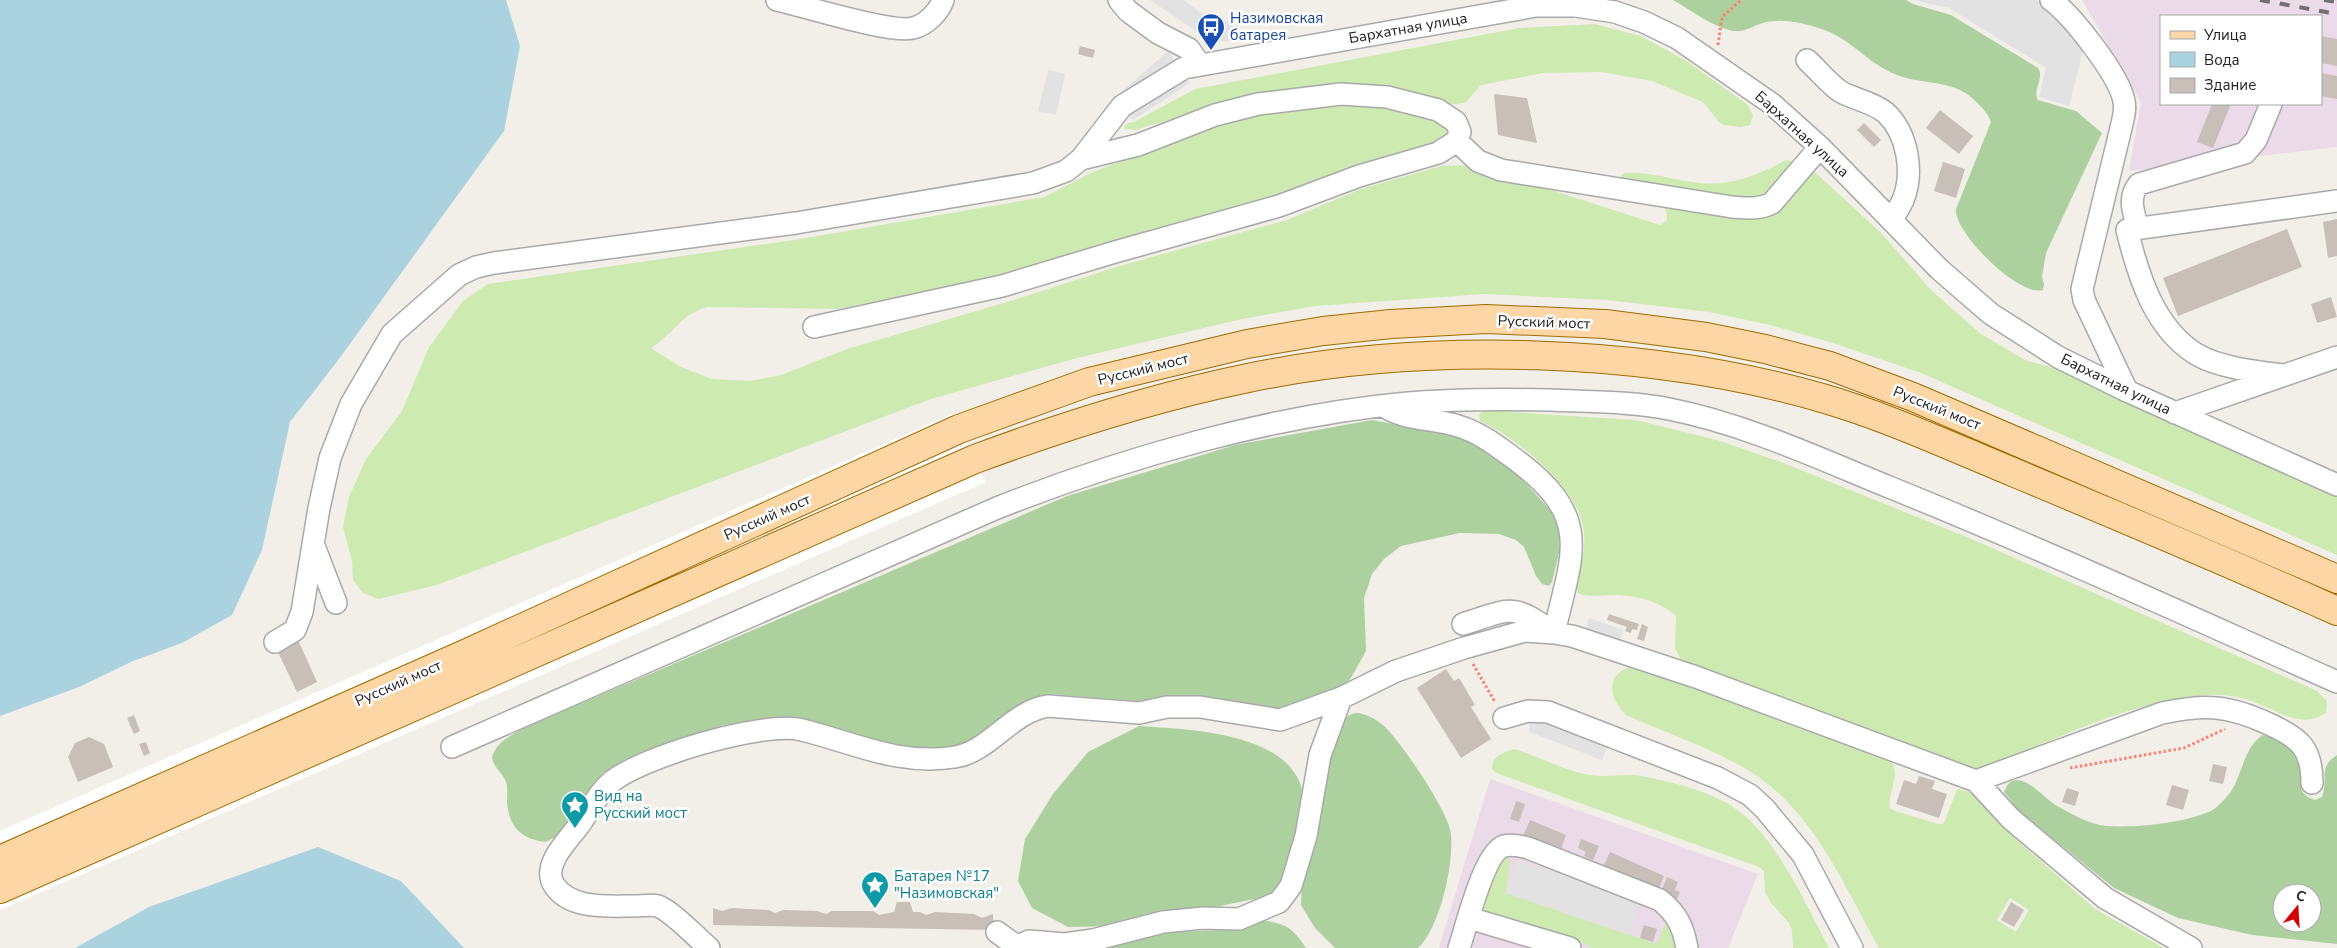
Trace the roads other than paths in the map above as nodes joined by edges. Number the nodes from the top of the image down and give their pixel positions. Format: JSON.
{"nodes":[{"id":1,"x":777,"y":0,"type":"edge"},
{"id":2,"x":943,"y":0,"type":"edge"},
{"id":3,"x":1119,"y":0,"type":"edge"},
{"id":4,"x":2051,"y":0,"type":"edge"},
{"id":5,"x":1808,"y":60,"type":"dead end"},
{"id":6,"x":1200,"y":64,"type":"junction"},
{"id":7,"x":2271,"y":105,"type":"edge"},
{"id":8,"x":1457,"y":141,"type":"junction"},
{"id":9,"x":1820,"y":147,"type":"junction"},
{"id":10,"x":1081,"y":159,"type":"junction"},
{"id":11,"x":2337,"y":202,"type":"edge"},
{"id":12,"x":1892,"y":220,"type":"junction"},
{"id":13,"x":2133,"y":229,"type":"junction"},
{"id":14,"x":2095,"y":233,"type":"junction"},
{"id":15,"x":814,"y":328,"type":"dead end"},
{"id":16,"x":2337,"y":356,"type":"edge"},
{"id":17,"x":2285,"y":375,"type":"junction"},
{"id":18,"x":2127,"y":391,"type":"junction"},
{"id":19,"x":1383,"y":406,"type":"junction"},
{"id":20,"x":2176,"y":413,"type":"junction"},
{"id":21,"x":2336,"y":485,"type":"edge"},
{"id":22,"x":314,"y":546,"type":"junction"},
{"id":23,"x":2337,"y":579,"type":"edge"},
{"id":24,"x":336,"y":603,"type":"dead end"},
{"id":25,"x":2337,"y":611,"type":"edge"},
{"id":26,"x":1463,"y":624,"type":"dead end"},
{"id":27,"x":1590,"y":628,"type":"dead end"},
{"id":28,"x":1554,"y":633,"type":"junction"},
{"id":29,"x":275,"y":642,"type":"dead end"},
{"id":30,"x":1642,"y":659,"type":"junction"},
{"id":31,"x":2337,"y":682,"type":"edge"},
{"id":32,"x":1341,"y":698,"type":"junction"},
{"id":33,"x":1504,"y":718,"type":"road end"},
{"id":34,"x":452,"y":747,"type":"dead end"},
{"id":35,"x":1976,"y":781,"type":"junction"},
{"id":36,"x":2312,"y":783,"type":"dead end"},
{"id":37,"x":0,"y":860,"type":"edge"},
{"id":38,"x":0,"y":889,"type":"edge"},
{"id":39,"x":1469,"y":918,"type":"junction"},
{"id":40,"x":997,"y":932,"type":"dead end"},
{"id":41,"x":1019,"y":947,"type":"edge"},
{"id":42,"x":709,"y":948,"type":"edge"},
{"id":43,"x":1459,"y":948,"type":"edge"},
{"id":44,"x":1570,"y":948,"type":"edge"},
{"id":45,"x":1687,"y":948,"type":"edge"},
{"id":46,"x":1852,"y":948,"type":"edge"},
{"id":47,"x":2190,"y":948,"type":"edge"}],
"edges":[{"from":1,"to":2,"type":"street"},
{"from":3,"to":6,"type":"street"},
{"from":4,"to":14,"type":"street"},
{"from":5,"to":12,"type":"street"},
{"from":6,"to":9,"type":"street","name":"Бархатная улица"},
{"from":6,"to":10,"type":"street","name":"Бархатная улица"},
{"from":7,"to":13,"type":"street"},
{"from":8,"to":9,"type":"street"},
{"from":8,"to":10,"type":"street"},
{"from":8,"to":15,"type":"street"},
{"from":9,"to":12,"type":"street","name":"Бархатная улица"},
{"from":10,"to":22,"type":"street"},
{"from":11,"to":13,"type":"street"},
{"from":12,"to":18,"type":"street","name":"Бархатная улица"},
{"from":13,"to":14,"type":"street"},
{"from":13,"to":17,"type":"street"},
{"from":14,"to":18,"type":"street"},
{"from":16,"to":17,"type":"street"},
{"from":17,"to":20,"type":"street"},
{"from":18,"to":20,"type":"street","name":"Бархатная улица"},
{"from":19,"to":28,"type":"street"},
{"from":19,"to":31,"type":"street"},
{"from":19,"to":34,"type":"street"},
{"from":20,"to":21,"type":"street","name":"Бархатная улица"},
{"from":22,"to":24,"type":"street"},
{"from":22,"to":29,"type":"street"},
{"from":23,"to":37,"type":"main road","name":"Русский мост"},
{"from":25,"to":38,"type":"main road","name":"Русский мост"},
{"from":26,"to":28,"type":"street"},
{"from":27,"to":30,"type":"street"},
{"from":28,"to":30,"type":"street"},
{"from":28,"to":32,"type":"street"},
{"from":30,"to":35,"type":"street"},
{"from":32,"to":41,"type":"street"},
{"from":32,"to":42,"type":"street"},
{"from":33,"to":46,"type":"street"},
{"from":35,"to":36,"type":"street"},
{"from":35,"to":47,"type":"street"},
{"from":39,"to":43,"type":"street"},
{"from":39,"to":44,"type":"street"},
{"from":39,"to":45,"type":"street"},
{"from":40,"to":41,"type":"street"}]}
